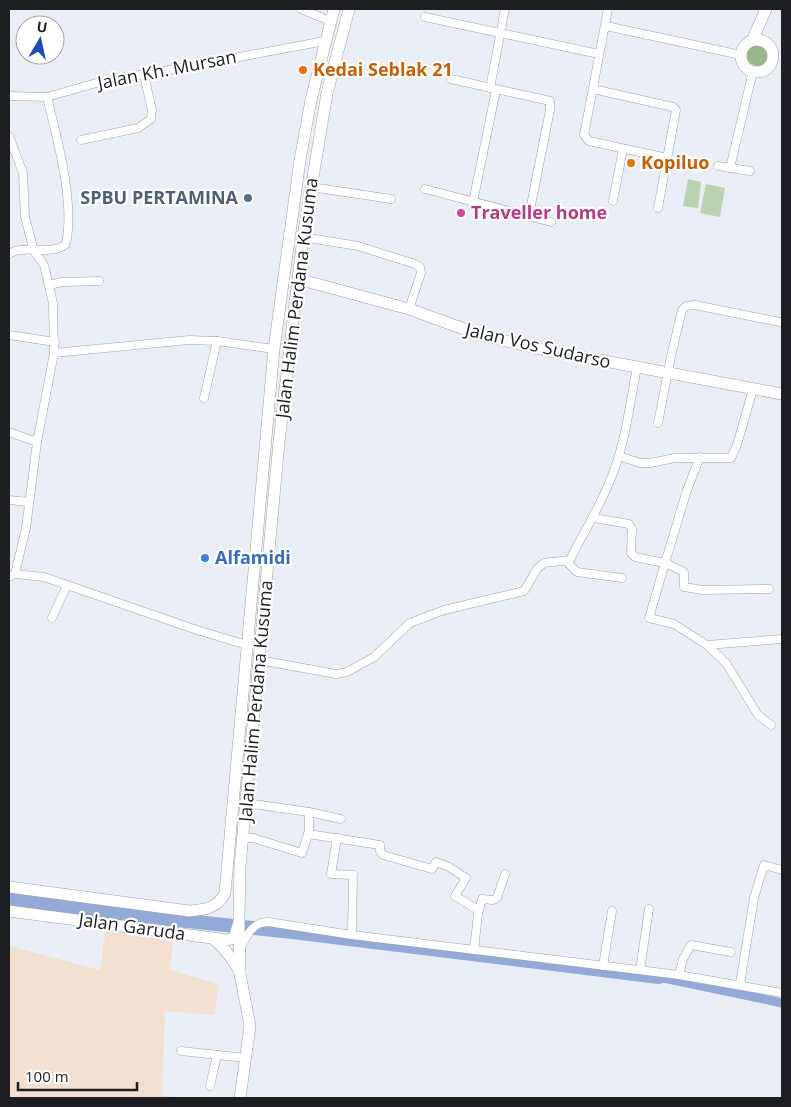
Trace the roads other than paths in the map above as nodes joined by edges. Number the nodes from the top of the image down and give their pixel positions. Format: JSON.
{"nodes":[{"id":1,"x":301,"y":9,"type":"edge"},
{"id":2,"x":334,"y":9,"type":"edge"},
{"id":3,"x":349,"y":9,"type":"edge"},
{"id":4,"x":505,"y":9,"type":"edge"},
{"id":5,"x":608,"y":9,"type":"edge"},
{"id":6,"x":766,"y":10,"type":"edge"},
{"id":7,"x":425,"y":17,"type":"dead end"},
{"id":8,"x":330,"y":21,"type":"junction"},
{"id":9,"x":606,"y":26,"type":"junction"},
{"id":10,"x":501,"y":32,"type":"junction"},
{"id":11,"x":325,"y":40,"type":"junction"},
{"id":12,"x":752,"y":41,"type":"junction"},
{"id":13,"x":769,"y":46,"type":"junction"},
{"id":14,"x":599,"y":54,"type":"junction"},
{"id":15,"x":782,"y":54,"type":"edge"},
{"id":16,"x":741,"y":55,"type":"junction"},
{"id":17,"x":782,"y":64,"type":"edge"},
{"id":18,"x":770,"y":66,"type":"junction"},
{"id":19,"x":754,"y":72,"type":"junction"},
{"id":20,"x":144,"y":74,"type":"junction"},
{"id":21,"x":451,"y":79,"type":"dead end"},
{"id":22,"x":493,"y":89,"type":"junction"},
{"id":23,"x":593,"y":89,"type":"junction"},
{"id":24,"x":9,"y":96,"type":"edge"},
{"id":25,"x":47,"y":97,"type":"junction"},
{"id":26,"x":9,"y":136,"type":"edge"},
{"id":27,"x":81,"y":140,"type":"dead end"},
{"id":28,"x":623,"y":149,"type":"junction"},
{"id":29,"x":667,"y":158,"type":"junction"},
{"id":30,"x":718,"y":166,"type":"dead end"},
{"id":31,"x":730,"y":168,"type":"junction"},
{"id":32,"x":750,"y":171,"type":"dead end"},
{"id":33,"x":311,"y":187,"type":"junction"},
{"id":34,"x":425,"y":189,"type":"dead end"},
{"id":35,"x":391,"y":198,"type":"dead end"},
{"id":36,"x":613,"y":201,"type":"dead end"},
{"id":37,"x":473,"y":202,"type":"junction"},
{"id":38,"x":658,"y":208,"type":"dead end"},
{"id":39,"x":529,"y":215,"type":"junction"},
{"id":40,"x":551,"y":222,"type":"dead end"},
{"id":41,"x":303,"y":237,"type":"junction"},
{"id":42,"x":34,"y":251,"type":"junction"},
{"id":43,"x":9,"y":254,"type":"edge"},
{"id":44,"x":298,"y":279,"type":"junction"},
{"id":45,"x":99,"y":281,"type":"dead end"},
{"id":46,"x":49,"y":285,"type":"junction"},
{"id":47,"x":409,"y":309,"type":"junction"},
{"id":48,"x":780,"y":322,"type":"dead end"},
{"id":49,"x":9,"y":335,"type":"edge"},
{"id":50,"x":217,"y":341,"type":"junction"},
{"id":51,"x":55,"y":342,"type":"junction"},
{"id":52,"x":274,"y":349,"type":"junction"},
{"id":53,"x":54,"y":353,"type":"junction"},
{"id":54,"x":637,"y":367,"type":"junction"},
{"id":55,"x":668,"y":373,"type":"junction"},
{"id":56,"x":753,"y":389,"type":"junction"},
{"id":57,"x":782,"y":394,"type":"edge"},
{"id":58,"x":204,"y":398,"type":"dead end"},
{"id":59,"x":658,"y":423,"type":"dead end"},
{"id":60,"x":9,"y":432,"type":"edge"},
{"id":61,"x":37,"y":442,"type":"junction"},
{"id":62,"x":619,"y":456,"type":"junction"},
{"id":63,"x":700,"y":457,"type":"junction"},
{"id":64,"x":261,"y":484,"type":"junction"},
{"id":65,"x":276,"y":485,"type":"junction"},
{"id":66,"x":9,"y":500,"type":"edge"},
{"id":67,"x":29,"y":502,"type":"junction"},
{"id":68,"x":594,"y":518,"type":"junction"},
{"id":69,"x":255,"y":550,"type":"junction"},
{"id":70,"x":270,"y":550,"type":"junction"},
{"id":71,"x":566,"y":562,"type":"junction"},
{"id":72,"x":665,"y":563,"type":"junction"},
{"id":73,"x":12,"y":575,"type":"edge"},
{"id":74,"x":622,"y":578,"type":"dead end"},
{"id":75,"x":67,"y":585,"type":"junction"},
{"id":76,"x":769,"y":589,"type":"dead end"},
{"id":77,"x":52,"y":618,"type":"dead end"},
{"id":78,"x":782,"y":639,"type":"edge"},
{"id":79,"x":247,"y":644,"type":"junction"},
{"id":80,"x":707,"y":645,"type":"junction"},
{"id":81,"x":259,"y":660,"type":"junction"},
{"id":82,"x":771,"y":725,"type":"dead end"},
{"id":83,"x":246,"y":803,"type":"junction"},
{"id":84,"x":309,"y":812,"type":"junction"},
{"id":85,"x":340,"y":819,"type":"dead end"},
{"id":86,"x":308,"y":834,"type":"junction"},
{"id":87,"x":243,"y":838,"type":"junction"},
{"id":88,"x":337,"y":838,"type":"junction"},
{"id":89,"x":782,"y":870,"type":"edge"},
{"id":90,"x":505,"y":874,"type":"dead end"},
{"id":91,"x":9,"y":887,"type":"edge"},
{"id":92,"x":222,"y":900,"type":"joint"},
{"id":93,"x":649,"y":909,"type":"dead end"},
{"id":94,"x":478,"y":910,"type":"junction"},
{"id":95,"x":612,"y":910,"type":"dead end"},
{"id":96,"x":9,"y":911,"type":"edge"},
{"id":97,"x":241,"y":926,"type":"junction"},
{"id":98,"x":352,"y":934,"type":"junction"},
{"id":99,"x":214,"y":939,"type":"junction"},
{"id":100,"x":474,"y":950,"type":"junction"},
{"id":101,"x":731,"y":952,"type":"dead end"},
{"id":102,"x":603,"y":966,"type":"junction"},
{"id":103,"x":640,"y":970,"type":"junction"},
{"id":104,"x":240,"y":974,"type":"junction"},
{"id":105,"x":679,"y":974,"type":"junction"},
{"id":106,"x":740,"y":984,"type":"junction"},
{"id":107,"x":782,"y":993,"type":"edge"},
{"id":108,"x":181,"y":1051,"type":"dead end"},
{"id":109,"x":217,"y":1055,"type":"junction"},
{"id":110,"x":246,"y":1058,"type":"junction"},
{"id":111,"x":210,"y":1086,"type":"dead end"},
{"id":112,"x":240,"y":1098,"type":"edge"}],
"edges":[{"from":1,"to":8,"type":"street"},
{"from":2,"to":8,"type":"main road","name":"Jalan Halim Perdana Kusuma"},
{"from":3,"to":33,"type":"main road","name":"Jalan Halim Perdana Kusuma"},
{"from":4,"to":10,"type":"street"},
{"from":5,"to":9,"type":"street"},
{"from":6,"to":12,"type":"main road"},
{"from":6,"to":13,"type":"main road"},
{"from":7,"to":10,"type":"street"},
{"from":8,"to":11,"type":"main road","name":"Jalan Halim Perdana Kusuma"},
{"from":9,"to":14,"type":"street"},
{"from":9,"to":16,"type":"street"},
{"from":10,"to":14,"type":"street"},
{"from":10,"to":22,"type":"street"},
{"from":11,"to":20,"type":"street","name":"Jalan Kh. Mursan"},
{"from":11,"to":52,"type":"main road","name":"Jalan Halim Perdana Kusuma"},
{"from":12,"to":13,"type":"main road"},
{"from":12,"to":16,"type":"main road"},
{"from":13,"to":15,"type":"main road"},
{"from":13,"to":18,"type":"main road"},
{"from":14,"to":23,"type":"street"},
{"from":16,"to":19,"type":"main road"},
{"from":17,"to":18,"type":"main road"},
{"from":18,"to":19,"type":"main road"},
{"from":19,"to":31,"type":"street"},
{"from":20,"to":25,"type":"street","name":"Jalan Kh. Mursan"},
{"from":20,"to":27,"type":"street"},
{"from":21,"to":22,"type":"street"},
{"from":22,"to":37,"type":"street"},
{"from":22,"to":39,"type":"street"},
{"from":23,"to":28,"type":"street"},
{"from":23,"to":29,"type":"street"},
{"from":24,"to":25,"type":"street","name":"Jalan Kh. Mursan"},
{"from":25,"to":42,"type":"street"},
{"from":26,"to":42,"type":"street"},
{"from":28,"to":29,"type":"street"},
{"from":28,"to":36,"type":"street"},
{"from":29,"to":38,"type":"street"},
{"from":30,"to":31,"type":"street"},
{"from":31,"to":32,"type":"street"},
{"from":33,"to":35,"type":"street"},
{"from":33,"to":41,"type":"main road","name":"Jalan Halim Perdana Kusuma"},
{"from":34,"to":37,"type":"street"},
{"from":37,"to":39,"type":"street"},
{"from":39,"to":40,"type":"street"},
{"from":41,"to":44,"type":"main road","name":"Jalan Halim Perdana Kusuma"},
{"from":41,"to":47,"type":"street"},
{"from":42,"to":43,"type":"street"},
{"from":42,"to":46,"type":"street"},
{"from":44,"to":47,"type":"main road","name":"Jalan Vos Sudarso"},
{"from":44,"to":65,"type":"main road","name":"Jalan Halim Perdana Kusuma"},
{"from":45,"to":46,"type":"street"},
{"from":46,"to":51,"type":"street"},
{"from":47,"to":54,"type":"main road","name":"Jalan Vos Sudarso"},
{"from":48,"to":55,"type":"street"},
{"from":49,"to":51,"type":"street"},
{"from":50,"to":52,"type":"street"},
{"from":50,"to":53,"type":"street"},
{"from":50,"to":58,"type":"street"},
{"from":51,"to":53,"type":"street"},
{"from":52,"to":64,"type":"main road","name":"Jalan Halim Perdana Kusuma"},
{"from":53,"to":61,"type":"street"},
{"from":54,"to":55,"type":"main road","name":"Jalan Vos Sudarso"},
{"from":54,"to":62,"type":"street"},
{"from":55,"to":56,"type":"main road","name":"Jalan Vos Sudarso"},
{"from":55,"to":59,"type":"street"},
{"from":56,"to":57,"type":"main road","name":"Jalan Vos Sudarso"},
{"from":56,"to":63,"type":"street"},
{"from":60,"to":61,"type":"street"},
{"from":61,"to":67,"type":"street"},
{"from":62,"to":63,"type":"street"},
{"from":62,"to":68,"type":"street"},
{"from":63,"to":72,"type":"street"},
{"from":64,"to":65,"type":"main road"},
{"from":64,"to":69,"type":"main road","name":"Jalan Halim Perdana Kusuma"},
{"from":65,"to":70,"type":"main road","name":"Jalan Halim Perdana Kusuma"},
{"from":66,"to":67,"type":"street"},
{"from":67,"to":73,"type":"street"},
{"from":68,"to":71,"type":"street"},
{"from":68,"to":72,"type":"street"},
{"from":69,"to":70,"type":"main road"},
{"from":69,"to":79,"type":"main road","name":"Jalan Halim Perdana Kusuma"},
{"from":70,"to":81,"type":"main road","name":"Jalan Halim Perdana Kusuma"},
{"from":71,"to":74,"type":"street"},
{"from":71,"to":81,"type":"street"},
{"from":72,"to":76,"type":"street"},
{"from":72,"to":80,"type":"street"},
{"from":73,"to":75,"type":"street"},
{"from":75,"to":77,"type":"street"},
{"from":75,"to":79,"type":"street"},
{"from":78,"to":80,"type":"street"},
{"from":79,"to":92,"type":"main road","name":"Jalan Halim Perdana Kusuma"},
{"from":80,"to":82,"type":"street"},
{"from":81,"to":83,"type":"main road","name":"Jalan Halim Perdana Kusuma"},
{"from":83,"to":84,"type":"street"},
{"from":83,"to":87,"type":"main road","name":"Jalan Halim Perdana Kusuma"},
{"from":84,"to":85,"type":"street"},
{"from":84,"to":86,"type":"street"},
{"from":86,"to":87,"type":"street"},
{"from":86,"to":88,"type":"street"},
{"from":87,"to":97,"type":"main road","name":"Jalan Halim Perdana Kusuma"},
{"from":88,"to":94,"type":"street"},
{"from":88,"to":98,"type":"street"},
{"from":89,"to":106,"type":"street"},
{"from":90,"to":94,"type":"street"},
{"from":91,"to":92,"type":"main road","name":"Jalan Garuda"},
{"from":93,"to":103,"type":"street"},
{"from":94,"to":100,"type":"street"},
{"from":95,"to":102,"type":"street"},
{"from":96,"to":99,"type":"main road","name":"Jalan Garuda"},
{"from":97,"to":98,"type":"street"},
{"from":97,"to":99,"type":"main road","name":"Jalan Garuda"},
{"from":97,"to":104,"type":"main road","name":"Jalan Halim Perdana Kusuma"},
{"from":98,"to":100,"type":"street"},
{"from":99,"to":104,"type":"main road"},
{"from":100,"to":102,"type":"street"},
{"from":101,"to":105,"type":"street"},
{"from":102,"to":103,"type":"street"},
{"from":103,"to":105,"type":"street"},
{"from":104,"to":110,"type":"main road","name":"Jalan Halim Perdana Kusuma"},
{"from":105,"to":106,"type":"street"},
{"from":106,"to":107,"type":"street"},
{"from":108,"to":109,"type":"street"},
{"from":109,"to":110,"type":"street"},
{"from":109,"to":111,"type":"street"},
{"from":110,"to":112,"type":"main road","name":"Jalan Halim Perdana Kusuma"}]}
